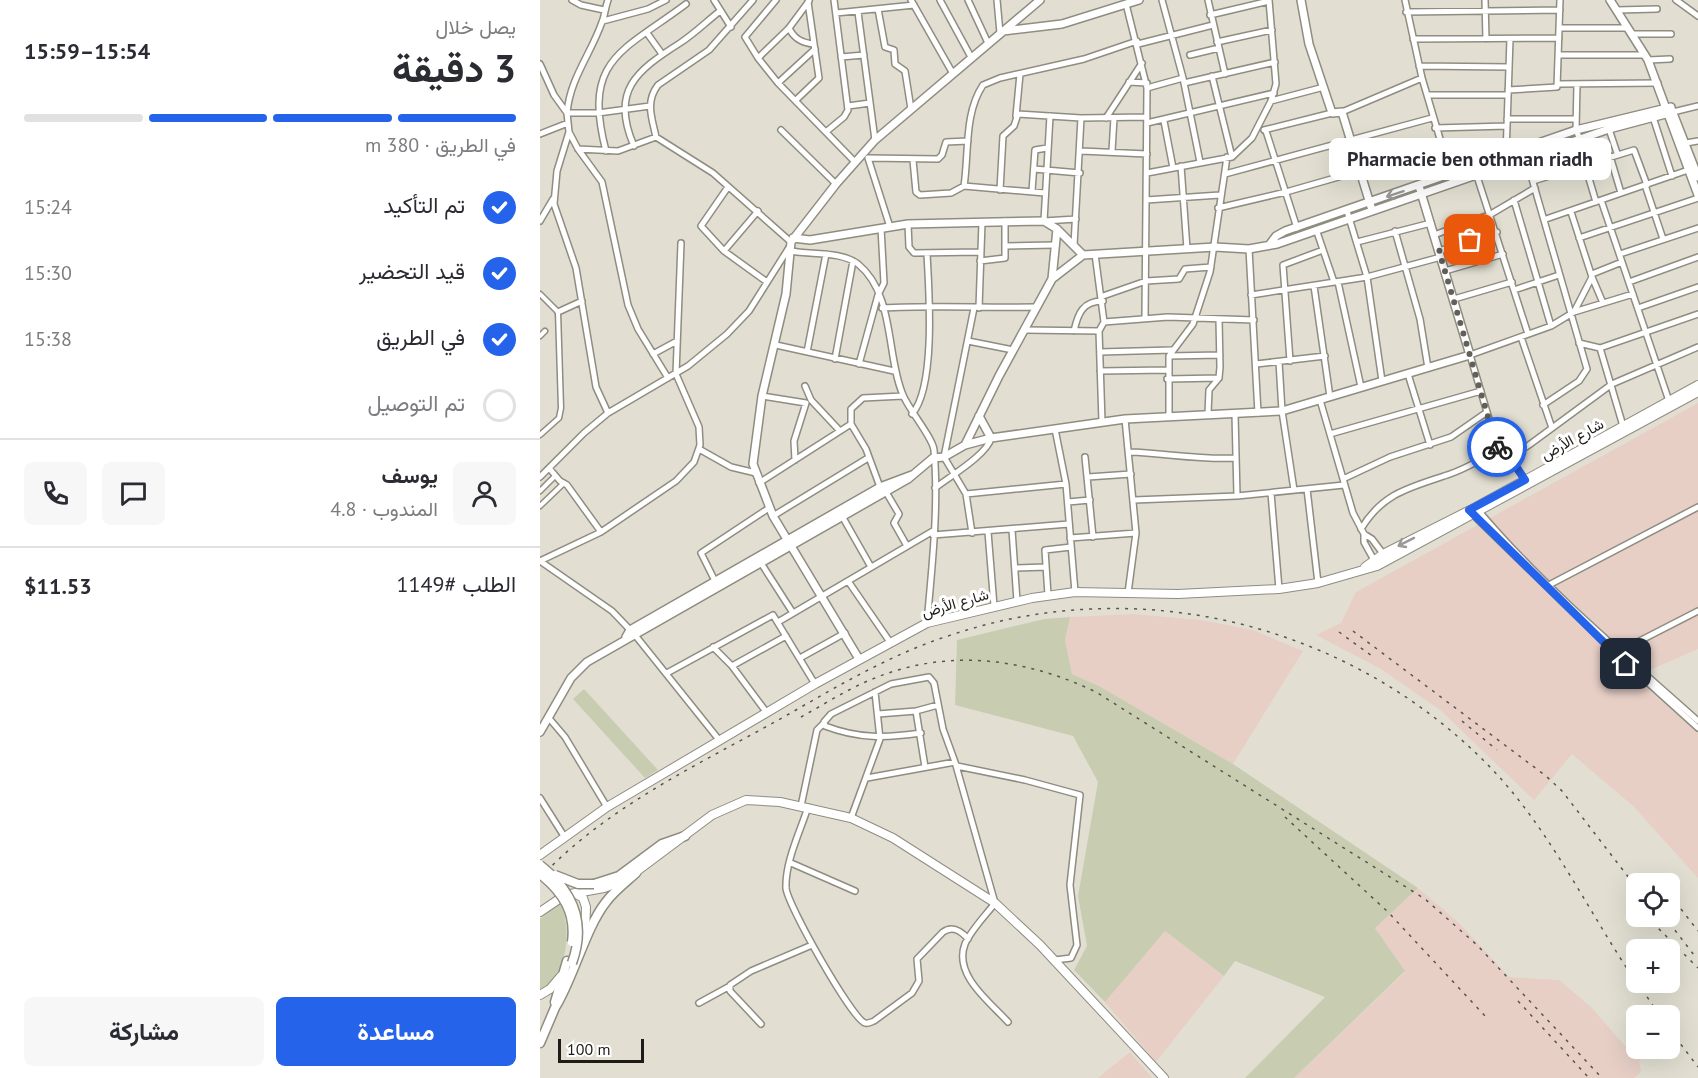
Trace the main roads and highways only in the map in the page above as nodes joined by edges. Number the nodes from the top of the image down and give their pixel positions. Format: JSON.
{"nodes":[{"id":1,"x":1698,"y":385,"type":"edge"},
{"id":2,"x":1698,"y":392,"type":"edge"},
{"id":3,"x":1688,"y":394,"type":"junction"},
{"id":4,"x":1475,"y":511,"type":"junction"},
{"id":5,"x":1375,"y":563,"type":"junction"},
{"id":6,"x":685,"y":836,"type":"junction"},
{"id":7,"x":540,"y":855,"type":"edge"},
{"id":8,"x":540,"y":865,"type":"edge"},
{"id":9,"x":544,"y":872,"type":"edge"},
{"id":10,"x":636,"y":873,"type":"junction"},
{"id":11,"x":573,"y":893,"type":"junction"},
{"id":12,"x":540,"y":912,"type":"edge"},
{"id":13,"x":572,"y":961,"type":"junction"},
{"id":14,"x":561,"y":976,"type":"junction"},
{"id":15,"x":540,"y":995,"type":"edge"},
{"id":16,"x":553,"y":1012,"type":"junction"},
{"id":17,"x":540,"y":1021,"type":"edge"},
{"id":18,"x":540,"y":1043,"type":"edge"},
{"id":19,"x":1164,"y":1078,"type":"edge"}],
"edges":[{"from":1,"to":3,"type":"main road","name":"شارع الأرض"},
{"from":2,"to":3,"type":"main road","name":"شارع الأرض"},
{"from":3,"to":4,"type":"main road","name":"شارع الأرض"},
{"from":3,"to":4,"type":"main road","name":"شارع الأرض"},
{"from":4,"to":5,"type":"main road","name":"شارع الأرض","one_way":true},
{"from":4,"to":5,"type":"main road","name":"شارع الأرض"},
{"from":5,"to":7,"type":"main road","name":"شارع الأرض"},
{"from":6,"to":9,"type":"main road","bridge":true},
{"from":6,"to":10,"type":"main road"},
{"from":6,"to":19,"type":"main road"},
{"from":8,"to":9,"type":"main road","bridge":true},
{"from":9,"to":13,"type":"main road","bridge":true},
{"from":10,"to":11,"type":"main road"},
{"from":10,"to":13,"type":"main road"},
{"from":11,"to":12,"type":"main road"},
{"from":11,"to":13,"type":"main road"},
{"from":13,"to":14,"type":"main road"},
{"from":13,"to":16,"type":"main road"},
{"from":14,"to":15,"type":"main road"},
{"from":14,"to":16,"type":"main road"},
{"from":16,"to":17,"type":"main road"},
{"from":16,"to":18,"type":"main road"}]}
